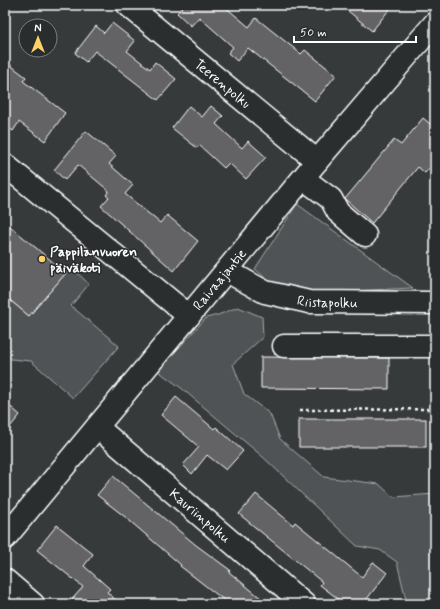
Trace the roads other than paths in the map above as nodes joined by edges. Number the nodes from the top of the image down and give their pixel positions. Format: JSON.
{"nodes":[{"id":1,"x":128,"y":5,"type":"edge"},
{"id":2,"x":435,"y":22,"type":"edge"},
{"id":3,"x":317,"y":161,"type":"junction"},
{"id":4,"x":5,"y":165,"type":"edge"},
{"id":5,"x":304,"y":179,"type":"junction"},
{"id":6,"x":365,"y":235,"type":"dead end"},
{"id":7,"x":227,"y":271,"type":"junction"},
{"id":8,"x":435,"y":303,"type":"edge"},
{"id":9,"x":189,"y":316,"type":"junction"},
{"id":10,"x":284,"y":346,"type":"dead end"},
{"id":11,"x":435,"y":346,"type":"edge"},
{"id":12,"x":97,"y":427,"type":"junction"},
{"id":13,"x":5,"y":538,"type":"edge"},
{"id":14,"x":5,"y":580,"type":"edge"},
{"id":15,"x":33,"y":604,"type":"edge"},
{"id":16,"x":304,"y":604,"type":"edge"}],
"edges":[{"from":1,"to":3,"type":"street","name":"Teerenpolku"},
{"from":2,"to":3,"type":"street","name":"Raivaajantie"},
{"from":3,"to":5,"type":"street","name":"Raivaajantie"},
{"from":4,"to":9,"type":"street"},
{"from":5,"to":6,"type":"street"},
{"from":5,"to":7,"type":"street","name":"Raivaajantie"},
{"from":7,"to":8,"type":"street","name":"Riistapolku"},
{"from":7,"to":9,"type":"street","name":"Raivaajantie"},
{"from":9,"to":12,"type":"street","name":"Raivaajantie"},
{"from":10,"to":11,"type":"street"},
{"from":12,"to":13,"type":"street","name":"Raivaajantie"},
{"from":12,"to":16,"type":"street","name":"Kauriinpolku"},
{"from":14,"to":15,"type":"street"}]}
